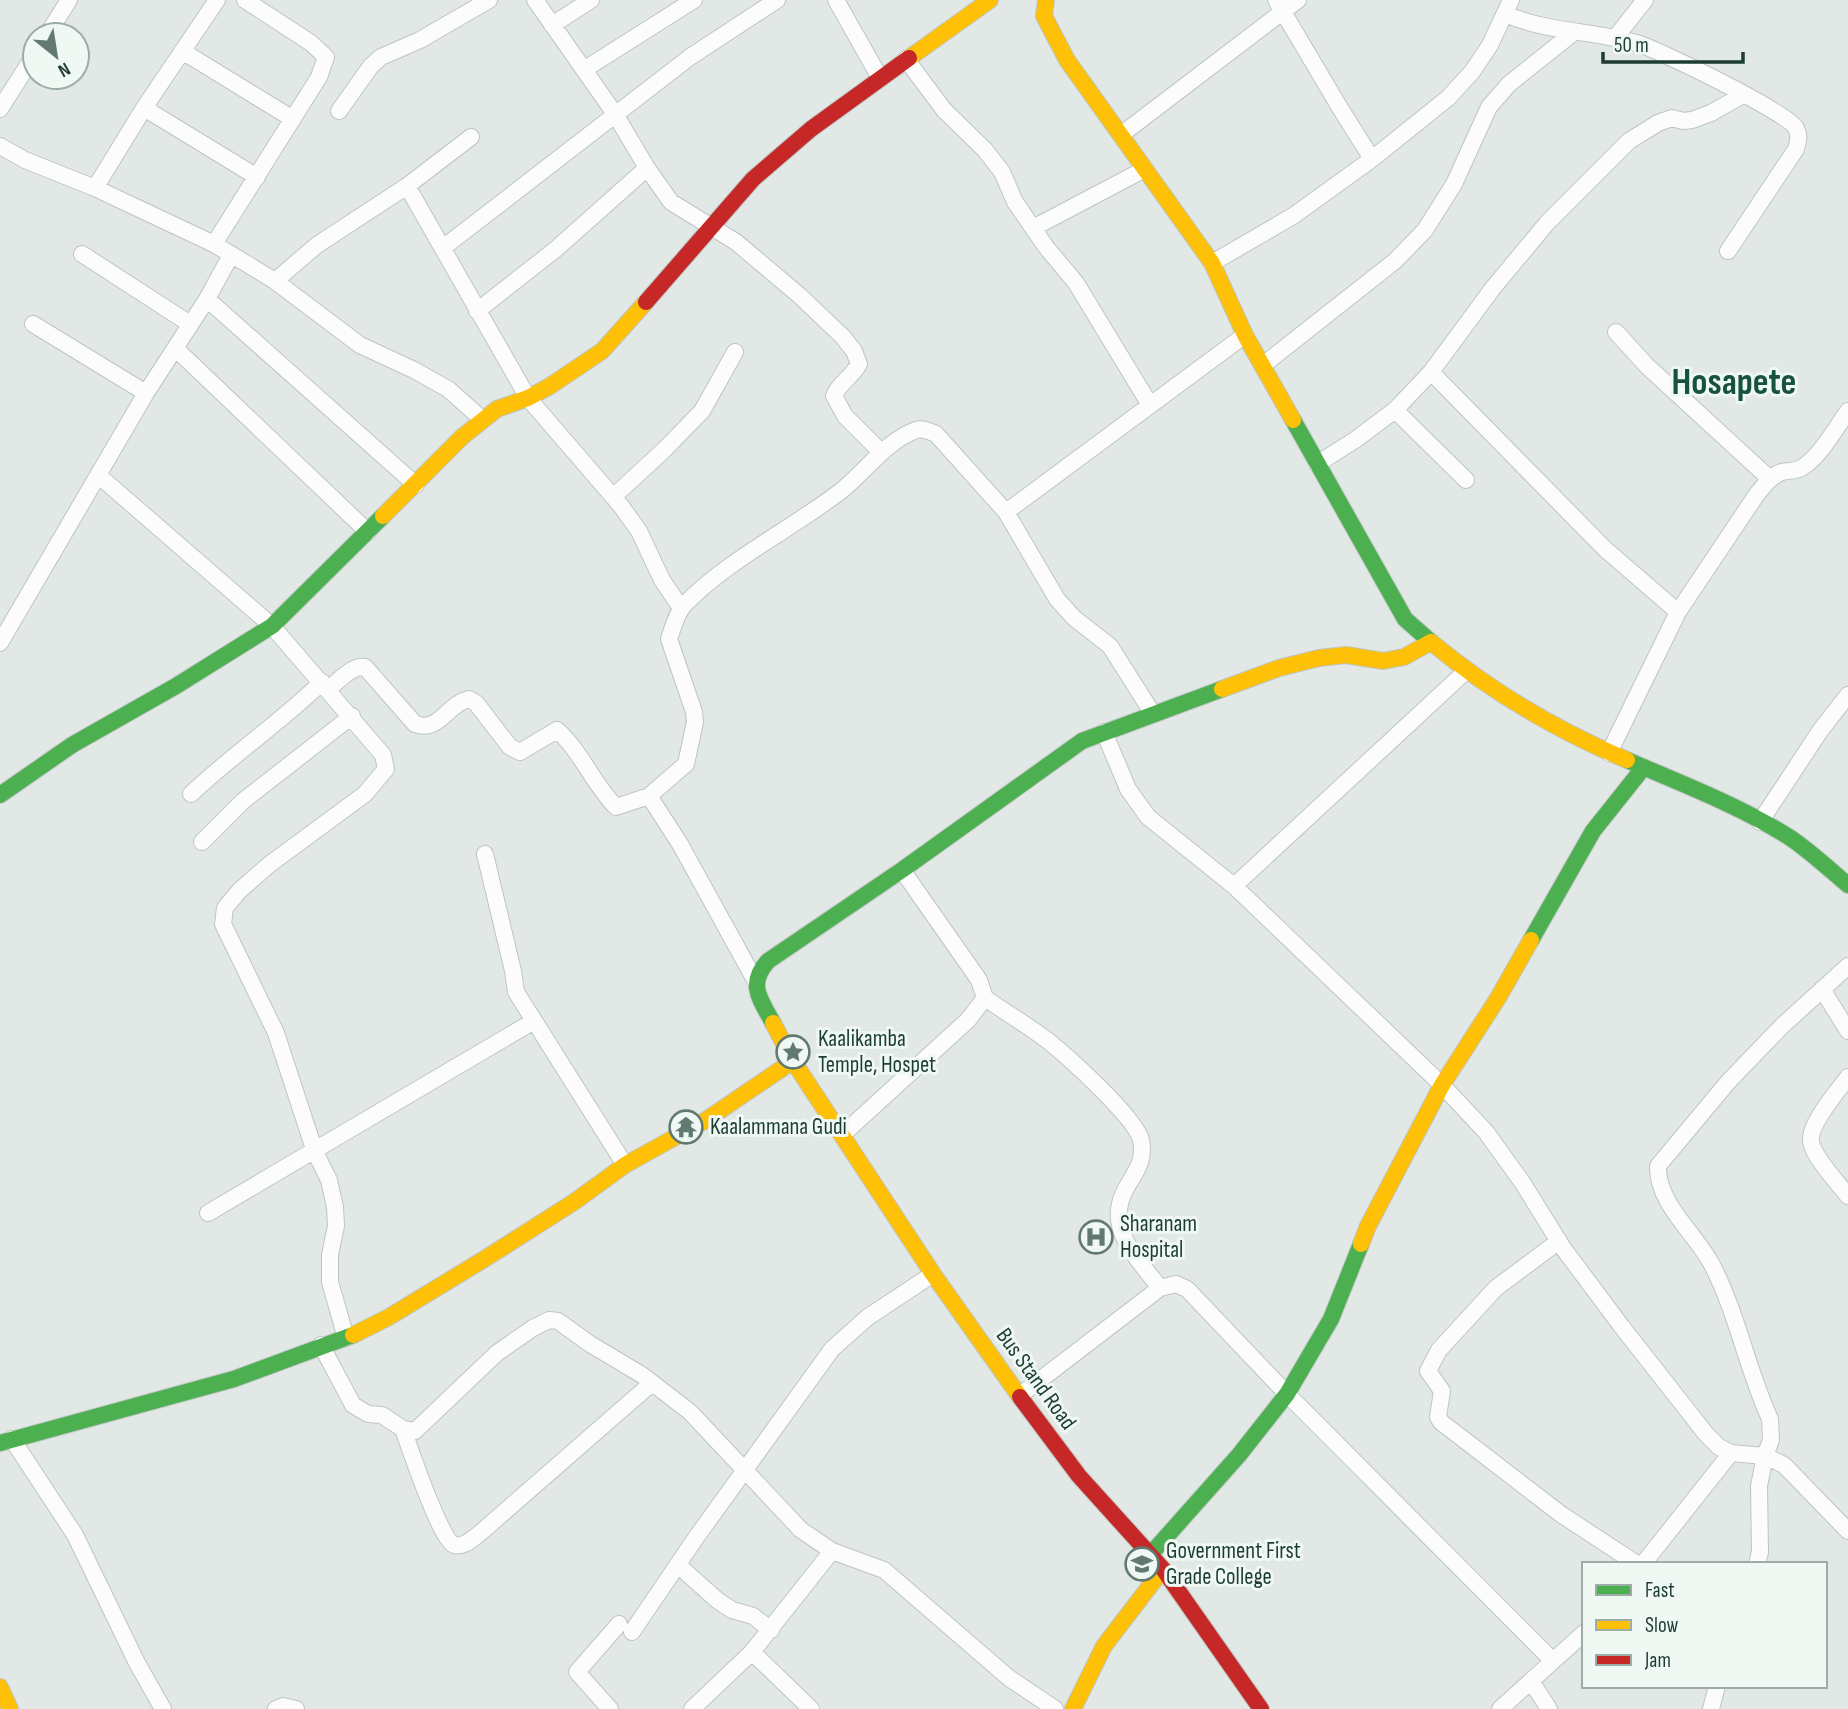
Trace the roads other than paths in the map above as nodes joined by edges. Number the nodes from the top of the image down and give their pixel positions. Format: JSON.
{"nodes":[{"id":1,"x":69,"y":0,"type":"edge"},
{"id":2,"x":217,"y":0,"type":"edge"},
{"id":3,"x":245,"y":0,"type":"edge"},
{"id":4,"x":489,"y":0,"type":"edge"},
{"id":5,"x":536,"y":0,"type":"edge"},
{"id":6,"x":591,"y":0,"type":"edge"},
{"id":7,"x":694,"y":0,"type":"edge"},
{"id":8,"x":776,"y":0,"type":"edge"},
{"id":9,"x":836,"y":0,"type":"edge"},
{"id":10,"x":990,"y":0,"type":"edge"},
{"id":11,"x":1027,"y":0,"type":"edge"},
{"id":12,"x":1298,"y":0,"type":"edge"},
{"id":13,"x":1645,"y":0,"type":"edge"},
{"id":14,"x":1280,"y":5,"type":"edge"},
{"id":15,"x":1508,"y":7,"type":"edge"},
{"id":16,"x":1045,"y":8,"type":"edge"},
{"id":17,"x":56,"y":21,"type":"edge"},
{"id":18,"x":552,"y":25,"type":"junction"},
{"id":19,"x":1573,"y":33,"type":"junction"},
{"id":20,"x":1615,"y":38,"type":"junction"},
{"id":21,"x":182,"y":51,"type":"junction"},
{"id":22,"x":906,"y":59,"type":"junction"},
{"id":23,"x":585,"y":69,"type":"junction"},
{"id":24,"x":21,"y":76,"type":"edge"},
{"id":25,"x":880,"y":78,"type":"junction"},
{"id":26,"x":1743,"y":95,"type":"junction"},
{"id":27,"x":144,"y":108,"type":"junction"},
{"id":28,"x":0,"y":109,"type":"edge"},
{"id":29,"x":339,"y":111,"type":"dead end"},
{"id":30,"x":615,"y":114,"type":"junction"},
{"id":31,"x":292,"y":119,"type":"junction"},
{"id":32,"x":1122,"y":134,"type":"junction"},
{"id":33,"x":471,"y":137,"type":"dead end"},
{"id":34,"x":0,"y":146,"type":"edge"},
{"id":35,"x":1373,"y":159,"type":"junction"},
{"id":36,"x":647,"y":168,"type":"junction"},
{"id":37,"x":1145,"y":169,"type":"junction"},
{"id":38,"x":257,"y":177,"type":"junction"},
{"id":39,"x":407,"y":186,"type":"junction"},
{"id":40,"x":95,"y":188,"type":"junction"},
{"id":41,"x":713,"y":227,"type":"junction"},
{"id":42,"x":1033,"y":228,"type":"junction"},
{"id":43,"x":214,"y":244,"type":"junction"},
{"id":44,"x":444,"y":247,"type":"junction"},
{"id":45,"x":1728,"y":251,"type":"dead end"},
{"id":46,"x":82,"y":254,"type":"dead end"},
{"id":47,"x":231,"y":255,"type":"junction"},
{"id":48,"x":1212,"y":263,"type":"junction"},
{"id":49,"x":275,"y":281,"type":"junction"},
{"id":50,"x":207,"y":299,"type":"junction"},
{"id":51,"x":477,"y":311,"type":"junction"},
{"id":52,"x":33,"y":324,"type":"dead end"},
{"id":53,"x":190,"y":324,"type":"junction"},
{"id":54,"x":1616,"y":332,"type":"dead end"},
{"id":55,"x":1245,"y":335,"type":"junction"},
{"id":56,"x":176,"y":349,"type":"junction"},
{"id":57,"x":734,"y":352,"type":"dead end"},
{"id":58,"x":1263,"y":365,"type":"junction"},
{"id":59,"x":1431,"y":372,"type":"junction"},
{"id":60,"x":146,"y":393,"type":"junction"},
{"id":61,"x":528,"y":398,"type":"junction"},
{"id":62,"x":1150,"y":405,"type":"junction"},
{"id":63,"x":1395,"y":410,"type":"junction"},
{"id":64,"x":1848,"y":411,"type":"edge"},
{"id":65,"x":483,"y":420,"type":"junction"},
{"id":66,"x":881,"y":452,"type":"junction"},
{"id":67,"x":1317,"y":464,"type":"junction"},
{"id":68,"x":98,"y":475,"type":"junction"},
{"id":69,"x":1770,"y":479,"type":"junction"},
{"id":70,"x":1466,"y":480,"type":"dead end"},
{"id":71,"x":416,"y":485,"type":"junction"},
{"id":72,"x":613,"y":497,"type":"junction"},
{"id":73,"x":1006,"y":512,"type":"junction"},
{"id":74,"x":368,"y":532,"type":"junction"},
{"id":75,"x":681,"y":608,"type":"junction"},
{"id":76,"x":1678,"y":612,"type":"junction"},
{"id":77,"x":272,"y":626,"type":"junction"},
{"id":78,"x":1431,"y":642,"type":"junction"},
{"id":79,"x":0,"y":643,"type":"edge"},
{"id":80,"x":1465,"y":672,"type":"junction"},
{"id":81,"x":325,"y":685,"type":"junction"},
{"id":82,"x":1848,"y":695,"type":"edge"},
{"id":83,"x":1153,"y":714,"type":"junction"},
{"id":84,"x":352,"y":716,"type":"junction"},
{"id":85,"x":1104,"y":732,"type":"junction"},
{"id":86,"x":1609,"y":753,"type":"junction"},
{"id":87,"x":1644,"y":767,"type":"junction"},
{"id":88,"x":191,"y":794,"type":"dead end"},
{"id":89,"x":0,"y":795,"type":"edge"},
{"id":90,"x":649,"y":796,"type":"junction"},
{"id":91,"x":1759,"y":822,"type":"junction"},
{"id":92,"x":202,"y":842,"type":"dead end"},
{"id":93,"x":485,"y":854,"type":"dead end"},
{"id":94,"x":902,"y":870,"type":"junction"},
{"id":95,"x":1848,"y":885,"type":"edge"},
{"id":96,"x":1234,"y":886,"type":"junction"},
{"id":97,"x":1848,"y":966,"type":"edge"},
{"id":98,"x":756,"y":982,"type":"junction"},
{"id":99,"x":1822,"y":989,"type":"junction"},
{"id":100,"x":985,"y":998,"type":"junction"},
{"id":101,"x":534,"y":1021,"type":"junction"},
{"id":102,"x":1848,"y":1031,"type":"edge"},
{"id":103,"x":793,"y":1061,"type":"junction"},
{"id":104,"x":1848,"y":1077,"type":"edge"},
{"id":105,"x":1442,"y":1085,"type":"junction"},
{"id":106,"x":842,"y":1135,"type":"junction"},
{"id":107,"x":315,"y":1152,"type":"junction"},
{"id":108,"x":625,"y":1165,"type":"junction"},
{"id":109,"x":1848,"y":1196,"type":"edge"},
{"id":110,"x":208,"y":1213,"type":"dead end"},
{"id":111,"x":1559,"y":1241,"type":"junction"},
{"id":112,"x":933,"y":1274,"type":"junction"},
{"id":113,"x":1160,"y":1288,"type":"junction"},
{"id":114,"x":346,"y":1338,"type":"junction"},
{"id":115,"x":321,"y":1345,"type":"junction"},
{"id":116,"x":652,"y":1383,"type":"junction"},
{"id":117,"x":1287,"y":1394,"type":"junction"},
{"id":118,"x":1019,"y":1396,"type":"junction"},
{"id":119,"x":403,"y":1429,"type":"junction"},
{"id":120,"x":6,"y":1441,"type":"edge"},
{"id":121,"x":1731,"y":1452,"type":"junction"},
{"id":122,"x":1765,"y":1456,"type":"junction"},
{"id":123,"x":745,"y":1472,"type":"junction"},
{"id":124,"x":1848,"y":1531,"type":"edge"},
{"id":125,"x":832,"y":1551,"type":"junction"},
{"id":126,"x":1150,"y":1555,"type":"junction"},
{"id":127,"x":1634,"y":1562,"type":"edge"},
{"id":128,"x":1645,"y":1562,"type":"edge"},
{"id":129,"x":1758,"y":1562,"type":"edge"},
{"id":130,"x":678,"y":1565,"type":"junction"},
{"id":131,"x":1163,"y":1569,"type":"junction"},
{"id":132,"x":771,"y":1630,"type":"junction"},
{"id":133,"x":1582,"y":1635,"type":"edge"},
{"id":134,"x":752,"y":1652,"type":"junction"},
{"id":135,"x":1552,"y":1660,"type":"junction"},
{"id":136,"x":1531,"y":1681,"type":"junction"},
{"id":137,"x":0,"y":1687,"type":"edge"},
{"id":138,"x":1717,"y":1688,"type":"edge"},
{"id":139,"x":701,"y":1707,"type":"edge"},
{"id":140,"x":10,"y":1709,"type":"edge"},
{"id":141,"x":163,"y":1709,"type":"edge"},
{"id":142,"x":276,"y":1709,"type":"edge"},
{"id":143,"x":296,"y":1709,"type":"edge"},
{"id":144,"x":610,"y":1709,"type":"edge"},
{"id":145,"x":811,"y":1709,"type":"edge"},
{"id":146,"x":1055,"y":1709,"type":"edge"},
{"id":147,"x":1073,"y":1709,"type":"edge"},
{"id":148,"x":1261,"y":1709,"type":"edge"},
{"id":149,"x":1500,"y":1709,"type":"edge"},
{"id":150,"x":1549,"y":1709,"type":"edge"},
{"id":151,"x":1712,"y":1709,"type":"edge"}],
"edges":[{"from":1,"to":17,"type":"street"},
{"from":2,"to":21,"type":"street"},
{"from":3,"to":31,"type":"street"},
{"from":4,"to":29,"type":"street"},
{"from":5,"to":18,"type":"street"},
{"from":6,"to":18,"type":"street"},
{"from":7,"to":23,"type":"street"},
{"from":8,"to":30,"type":"street"},
{"from":9,"to":25,"type":"street"},
{"from":10,"to":22,"type":"street"},
{"from":11,"to":16,"type":"street"},
{"from":12,"to":14,"type":"street"},
{"from":13,"to":20,"type":"street"},
{"from":14,"to":32,"type":"street"},
{"from":14,"to":35,"type":"street"},
{"from":15,"to":19,"type":"street"},
{"from":15,"to":35,"type":"street"},
{"from":16,"to":32,"type":"street"},
{"from":18,"to":23,"type":"street"},
{"from":19,"to":20,"type":"street"},
{"from":19,"to":58,"type":"street"},
{"from":20,"to":26,"type":"street"},
{"from":21,"to":27,"type":"street"},
{"from":21,"to":31,"type":"street"},
{"from":22,"to":25,"type":"street"},
{"from":22,"to":42,"type":"street"},
{"from":23,"to":30,"type":"street"},
{"from":24,"to":28,"type":"street"},
{"from":25,"to":41,"type":"street"},
{"from":26,"to":45,"type":"street"},
{"from":26,"to":59,"type":"street"},
{"from":27,"to":38,"type":"street"},
{"from":27,"to":40,"type":"street"},
{"from":30,"to":36,"type":"street"},
{"from":30,"to":44,"type":"street"},
{"from":31,"to":38,"type":"street"},
{"from":32,"to":37,"type":"street"},
{"from":33,"to":39,"type":"street"},
{"from":34,"to":40,"type":"street"},
{"from":35,"to":48,"type":"street"},
{"from":36,"to":41,"type":"street"},
{"from":36,"to":51,"type":"street"},
{"from":37,"to":42,"type":"street"},
{"from":37,"to":48,"type":"street"},
{"from":38,"to":43,"type":"street"},
{"from":39,"to":44,"type":"street"},
{"from":39,"to":49,"type":"street"},
{"from":40,"to":43,"type":"street"},
{"from":41,"to":61,"type":"street"},
{"from":41,"to":66,"type":"street"},
{"from":42,"to":62,"type":"street"},
{"from":43,"to":47,"type":"street"},
{"from":44,"to":51,"type":"street"},
{"from":46,"to":53,"type":"street"},
{"from":47,"to":49,"type":"street"},
{"from":47,"to":50,"type":"street"},
{"from":48,"to":55,"type":"street"},
{"from":49,"to":65,"type":"street"},
{"from":50,"to":53,"type":"street"},
{"from":50,"to":71,"type":"street"},
{"from":51,"to":61,"type":"street"},
{"from":52,"to":60,"type":"street"},
{"from":53,"to":56,"type":"street"},
{"from":54,"to":69,"type":"street"},
{"from":55,"to":58,"type":"street"},
{"from":55,"to":62,"type":"street"},
{"from":56,"to":60,"type":"street"},
{"from":56,"to":74,"type":"street"},
{"from":57,"to":72,"type":"street"},
{"from":58,"to":67,"type":"street"},
{"from":59,"to":63,"type":"street"},
{"from":59,"to":76,"type":"street"},
{"from":60,"to":68,"type":"street"},
{"from":61,"to":65,"type":"street"},
{"from":61,"to":72,"type":"street"},
{"from":62,"to":73,"type":"street"},
{"from":63,"to":67,"type":"street"},
{"from":63,"to":70,"type":"street"},
{"from":64,"to":69,"type":"street"},
{"from":65,"to":71,"type":"street"},
{"from":66,"to":73,"type":"street"},
{"from":66,"to":75,"type":"street"},
{"from":67,"to":78,"type":"street"},
{"from":68,"to":77,"type":"street"},
{"from":68,"to":79,"type":"street"},
{"from":69,"to":76,"type":"street"},
{"from":71,"to":74,"type":"street"},
{"from":72,"to":75,"type":"street"},
{"from":73,"to":83,"type":"street"},
{"from":74,"to":77,"type":"street"},
{"from":75,"to":90,"type":"street"},
{"from":76,"to":86,"type":"street"},
{"from":77,"to":81,"type":"street"},
{"from":77,"to":89,"type":"street"},
{"from":78,"to":80,"type":"street"},
{"from":78,"to":83,"type":"street"},
{"from":80,"to":86,"type":"street"},
{"from":80,"to":96,"type":"street"},
{"from":81,"to":84,"type":"street"},
{"from":81,"to":88,"type":"street"},
{"from":81,"to":90,"type":"street"},
{"from":82,"to":91,"type":"street"},
{"from":83,"to":85,"type":"street"},
{"from":84,"to":92,"type":"street"},
{"from":84,"to":107,"type":"street"},
{"from":85,"to":94,"type":"street"},
{"from":85,"to":96,"type":"street"},
{"from":86,"to":87,"type":"street"},
{"from":87,"to":91,"type":"street"},
{"from":87,"to":105,"type":"street"},
{"from":90,"to":98,"type":"street"},
{"from":91,"to":95,"type":"street"},
{"from":93,"to":101,"type":"street"},
{"from":94,"to":98,"type":"street"},
{"from":94,"to":100,"type":"street"},
{"from":96,"to":105,"type":"street"},
{"from":97,"to":99,"type":"street"},
{"from":98,"to":103,"type":"street","name":"Bus Stand Road"},
{"from":99,"to":102,"type":"street"},
{"from":99,"to":122,"type":"street"},
{"from":100,"to":106,"type":"street"},
{"from":100,"to":113,"type":"street"},
{"from":101,"to":107,"type":"street"},
{"from":101,"to":108,"type":"street"},
{"from":103,"to":106,"type":"street","name":"Bus Stand Road"},
{"from":103,"to":108,"type":"street"},
{"from":104,"to":109,"type":"street"},
{"from":105,"to":111,"type":"street"},
{"from":105,"to":117,"type":"street"},
{"from":106,"to":112,"type":"street","name":"Bus Stand Road"},
{"from":107,"to":110,"type":"street"},
{"from":107,"to":114,"type":"street"},
{"from":108,"to":114,"type":"street"},
{"from":111,"to":121,"type":"street"},
{"from":111,"to":127,"type":"street"},
{"from":112,"to":118,"type":"street","name":"Bus Stand Road"},
{"from":112,"to":123,"type":"street"},
{"from":113,"to":117,"type":"street"},
{"from":113,"to":118,"type":"street"},
{"from":114,"to":115,"type":"street"},
{"from":115,"to":119,"type":"street"},
{"from":115,"to":120,"type":"street"},
{"from":116,"to":119,"type":"street"},
{"from":116,"to":119,"type":"street"},
{"from":116,"to":123,"type":"street"},
{"from":117,"to":126,"type":"street"},
{"from":117,"to":135,"type":"street"},
{"from":118,"to":126,"type":"street","name":"Bus Stand Road"},
{"from":120,"to":141,"type":"street"},
{"from":121,"to":122,"type":"street"},
{"from":121,"to":128,"type":"street"},
{"from":122,"to":124,"type":"street"},
{"from":122,"to":129,"type":"street"},
{"from":123,"to":125,"type":"street"},
{"from":123,"to":130,"type":"street"},
{"from":125,"to":132,"type":"street"},
{"from":125,"to":146,"type":"street"},
{"from":126,"to":131,"type":"street","name":"Bus Stand Road"},
{"from":130,"to":132,"type":"street"},
{"from":130,"to":144,"type":"street"},
{"from":131,"to":147,"type":"street"},
{"from":131,"to":148,"type":"street","name":"Bus Stand Road"},
{"from":132,"to":134,"type":"street"},
{"from":133,"to":135,"type":"street"},
{"from":134,"to":139,"type":"street"},
{"from":134,"to":145,"type":"street"},
{"from":135,"to":136,"type":"street"},
{"from":136,"to":149,"type":"street"},
{"from":136,"to":150,"type":"street"},
{"from":137,"to":140,"type":"street"},
{"from":138,"to":151,"type":"street"},
{"from":142,"to":143,"type":"street"}]}
